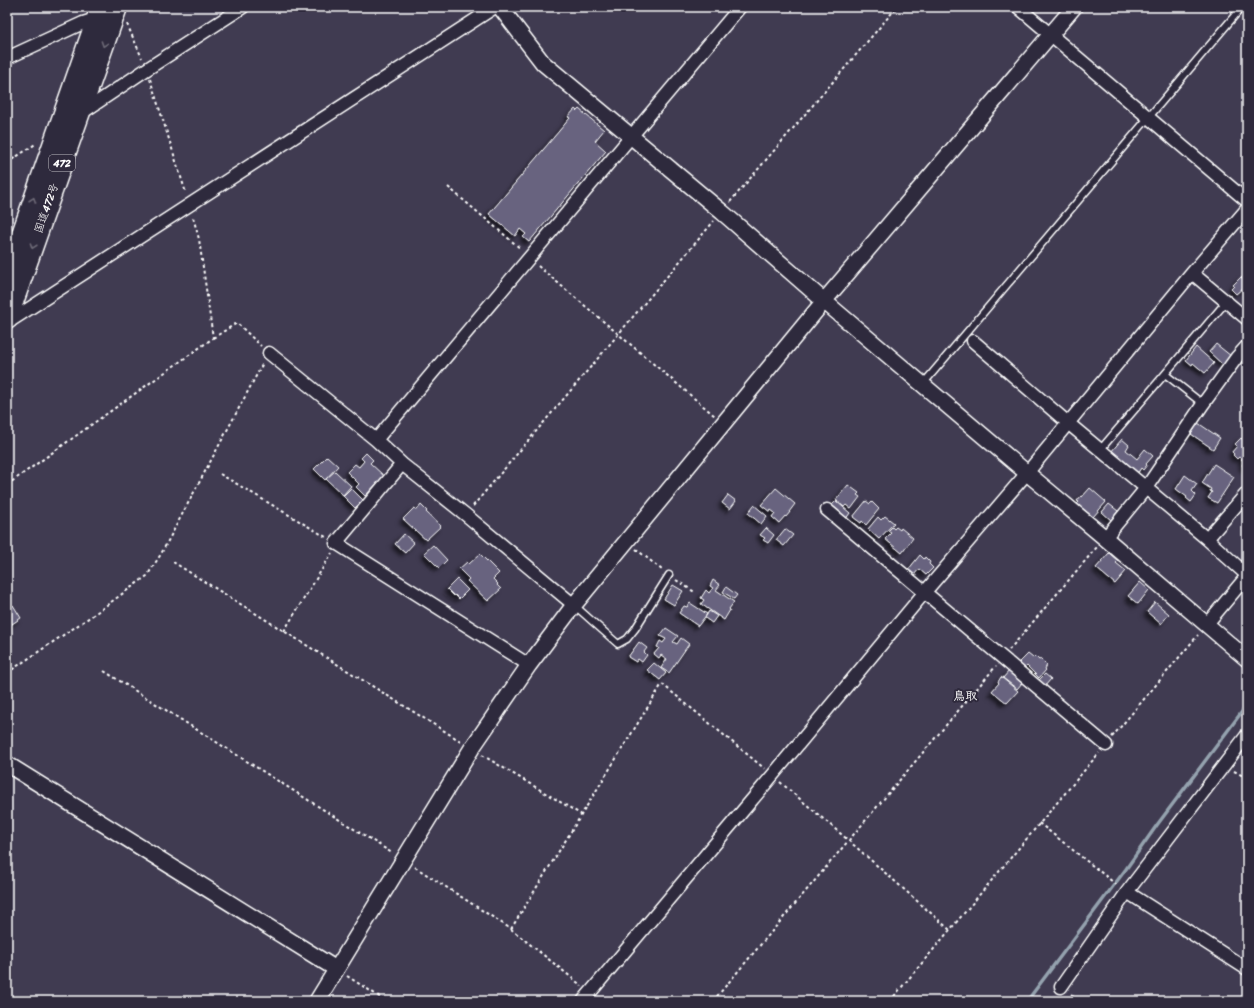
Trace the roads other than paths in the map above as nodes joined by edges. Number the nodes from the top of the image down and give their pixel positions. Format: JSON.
{"nodes":[{"id":1,"x":243,"y":7,"type":"edge"},
{"id":2,"x":495,"y":7,"type":"edge"},
{"id":3,"x":500,"y":7,"type":"edge"},
{"id":4,"x":740,"y":7,"type":"edge"},
{"id":5,"x":1018,"y":7,"type":"edge"},
{"id":6,"x":1074,"y":7,"type":"edge"},
{"id":7,"x":1242,"y":7,"type":"edge"},
{"id":8,"x":98,"y":13,"type":"edge"},
{"id":9,"x":122,"y":15,"type":"edge"},
{"id":10,"x":1051,"y":35,"type":"junction"},
{"id":11,"x":7,"y":58,"type":"edge"},
{"id":12,"x":79,"y":114,"type":"junction"},
{"id":13,"x":1149,"y":118,"type":"junction"},
{"id":14,"x":631,"y":136,"type":"junction"},
{"id":15,"x":1247,"y":201,"type":"edge"},
{"id":16,"x":1247,"y":209,"type":"edge"},
{"id":17,"x":1192,"y":273,"type":"junction"},
{"id":18,"x":7,"y":277,"type":"edge"},
{"id":19,"x":824,"y":301,"type":"junction"},
{"id":20,"x":1226,"y":302,"type":"junction"},
{"id":21,"x":7,"y":319,"type":"edge"},
{"id":22,"x":1247,"y":319,"type":"edge"},
{"id":23,"x":7,"y":323,"type":"edge"},
{"id":24,"x":973,"y":341,"type":"dead end"},
{"id":25,"x":1246,"y":350,"type":"edge"},
{"id":26,"x":269,"y":353,"type":"road end"},
{"id":27,"x":1165,"y":374,"type":"junction"},
{"id":28,"x":923,"y":384,"type":"junction"},
{"id":29,"x":1203,"y":404,"type":"junction"},
{"id":30,"x":1068,"y":423,"type":"junction"},
{"id":31,"x":376,"y":440,"type":"junction"},
{"id":32,"x":1100,"y":450,"type":"junction"},
{"id":33,"x":402,"y":464,"type":"junction"},
{"id":34,"x":1027,"y":473,"type":"junction"},
{"id":35,"x":1146,"y":488,"type":"junction"},
{"id":36,"x":1247,"y":493,"type":"edge"},
{"id":37,"x":827,"y":510,"type":"dead end"},
{"id":38,"x":1105,"y":538,"type":"junction"},
{"id":39,"x":1208,"y":539,"type":"junction"},
{"id":40,"x":669,"y":575,"type":"road end"},
{"id":41,"x":1247,"y":575,"type":"edge"},
{"id":42,"x":924,"y":593,"type":"junction"},
{"id":43,"x":574,"y":605,"type":"junction"},
{"id":44,"x":1206,"y":625,"type":"junction"},
{"id":45,"x":1247,"y":659,"type":"edge"},
{"id":46,"x":529,"y":665,"type":"junction"},
{"id":47,"x":1247,"y":735,"type":"edge"},
{"id":48,"x":1106,"y":745,"type":"road end"},
{"id":49,"x":7,"y":764,"type":"edge"},
{"id":50,"x":1127,"y":892,"type":"junction"},
{"id":51,"x":336,"y":969,"type":"junction"},
{"id":52,"x":1247,"y":969,"type":"edge"},
{"id":53,"x":1061,"y":987,"type":"dead end"},
{"id":54,"x":586,"y":997,"type":"edge"},
{"id":55,"x":317,"y":1001,"type":"edge"}],
"edges":[{"from":1,"to":12,"type":"street"},
{"from":2,"to":23,"type":"street"},
{"from":3,"to":14,"type":"street"},
{"from":4,"to":14,"type":"street"},
{"from":5,"to":10,"type":"street"},
{"from":6,"to":10,"type":"street"},
{"from":7,"to":13,"type":"lane"},
{"from":8,"to":11,"type":"street"},
{"from":18,"to":8,"type":"highway","name":"国道472号","number":"472","one_way":true},
{"from":9,"to":12,"type":"highway","name":"国道472号","number":"472","one_way":true},
{"from":10,"to":13,"type":"street"},
{"from":10,"to":19,"type":"street"},
{"from":12,"to":21,"type":"highway","name":"国道472号","number":"472","one_way":true},
{"from":13,"to":15,"type":"street"},
{"from":13,"to":28,"type":"lane"},
{"from":14,"to":19,"type":"street"},
{"from":14,"to":31,"type":"street"},
{"from":16,"to":17,"type":"street"},
{"from":17,"to":20,"type":"street"},
{"from":17,"to":30,"type":"street"},
{"from":19,"to":28,"type":"street"},
{"from":19,"to":43,"type":"street"},
{"from":20,"to":22,"type":"street"},
{"from":20,"to":27,"type":"lane"},
{"from":24,"to":30,"type":"street"},
{"from":25,"to":29,"type":"street"},
{"from":26,"to":31,"type":"street"},
{"from":27,"to":29,"type":"lane"},
{"from":27,"to":32,"type":"lane"},
{"from":28,"to":34,"type":"street"},
{"from":29,"to":35,"type":"street"},
{"from":30,"to":32,"type":"street"},
{"from":30,"to":34,"type":"street"},
{"from":31,"to":33,"type":"street"},
{"from":32,"to":35,"type":"street"},
{"from":33,"to":43,"type":"street"},
{"from":33,"to":46,"type":"street"},
{"from":34,"to":38,"type":"street"},
{"from":34,"to":42,"type":"street"},
{"from":35,"to":38,"type":"street"},
{"from":35,"to":39,"type":"street"},
{"from":36,"to":39,"type":"street"},
{"from":37,"to":42,"type":"street"},
{"from":38,"to":44,"type":"street"},
{"from":39,"to":41,"type":"street"},
{"from":40,"to":43,"type":"lane"},
{"from":41,"to":44,"type":"street"},
{"from":42,"to":48,"type":"street"},
{"from":42,"to":54,"type":"street"},
{"from":43,"to":46,"type":"street"},
{"from":44,"to":45,"type":"street"},
{"from":46,"to":51,"type":"street"},
{"from":47,"to":50,"type":"street"},
{"from":49,"to":51,"type":"street"},
{"from":50,"to":52,"type":"street"},
{"from":50,"to":53,"type":"street"},
{"from":51,"to":55,"type":"street"}]}
